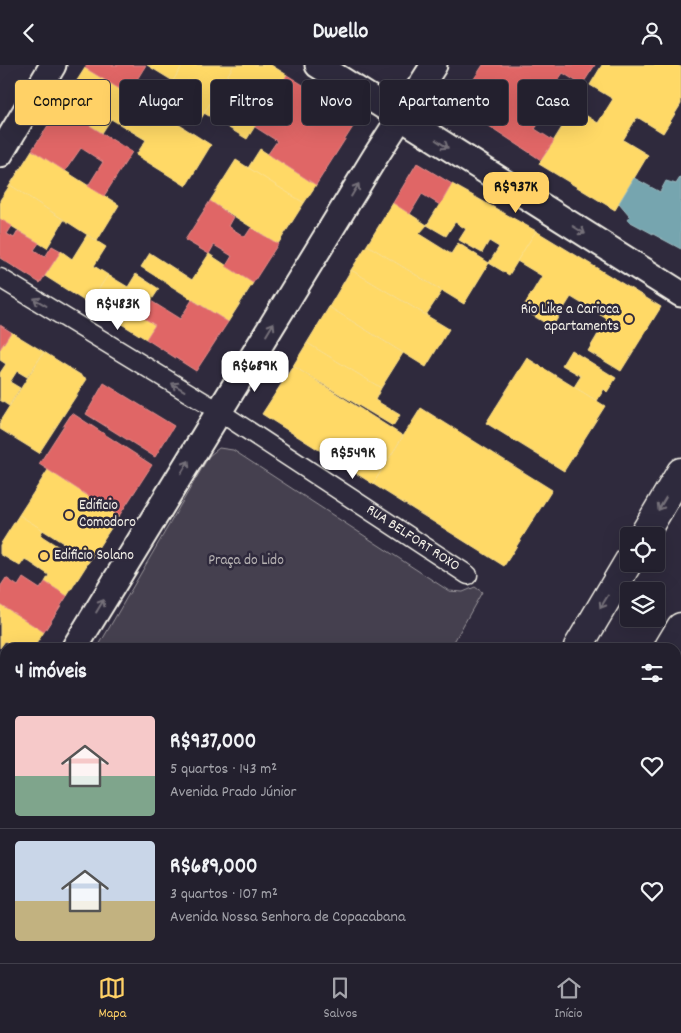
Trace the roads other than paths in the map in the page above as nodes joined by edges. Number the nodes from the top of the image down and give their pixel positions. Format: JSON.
{"nodes":[{"id":1,"x":53,"y":65,"type":"edge"},
{"id":2,"x":318,"y":65,"type":"edge"},
{"id":3,"x":434,"y":65,"type":"edge"},
{"id":4,"x":424,"y":80,"type":"edge"},
{"id":5,"x":380,"y":104,"type":"edge"},
{"id":6,"x":396,"y":125,"type":"edge"},
{"id":7,"x":414,"y":125,"type":"edge"},
{"id":8,"x":0,"y":154,"type":"edge"},
{"id":9,"x":0,"y":278,"type":"edge"},
{"id":10,"x":681,"y":294,"type":"edge"},
{"id":11,"x":220,"y":412,"type":"junction"},
{"id":12,"x":681,"y":472,"type":"edge"},
{"id":13,"x":648,"y":527,"type":"edge"},
{"id":14,"x":622,"y":572,"type":"edge"},
{"id":15,"x":468,"y":575,"type":"dead end"},
{"id":16,"x":681,"y":627,"type":"edge"},
{"id":17,"x":77,"y":643,"type":"edge"},
{"id":18,"x":580,"y":643,"type":"edge"},
{"id":19,"x":671,"y":643,"type":"edge"}],
"edges":[{"from":1,"to":8,"type":"main road"},
{"from":2,"to":5,"type":"main road"},
{"from":3,"to":4,"type":"main road"},
{"from":11,"to":6,"type":"main road","one_way":true},
{"from":7,"to":10,"type":"main road","one_way":true},
{"from":11,"to":9,"type":"street","name":"RUA BELFORT ROXO","one_way":true},
{"from":11,"to":15,"type":"street","name":"RUA BELFORT ROXO"},
{"from":17,"to":11,"type":"main road","one_way":true},
{"from":12,"to":13,"type":"highway","one_way":true},
{"from":14,"to":18,"type":"highway","one_way":true},
{"from":16,"to":19,"type":"highway"}]}
